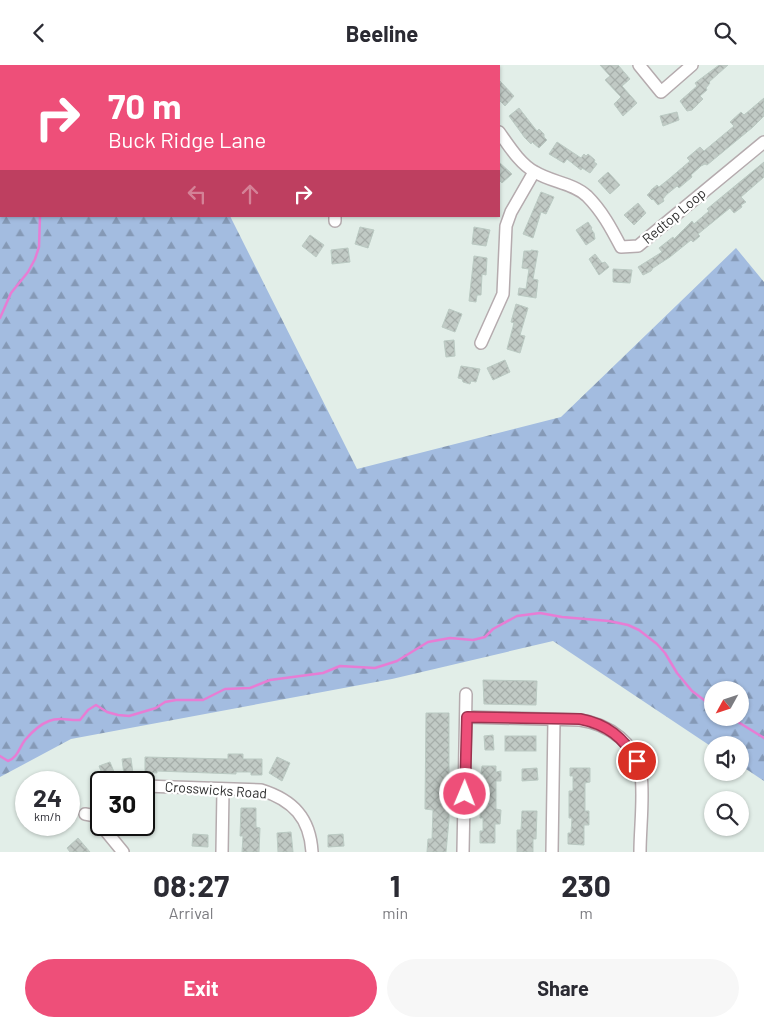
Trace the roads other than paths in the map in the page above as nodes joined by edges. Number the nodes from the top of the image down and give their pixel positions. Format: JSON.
{"nodes":[{"id":1,"x":639,"y":65,"type":"edge"},
{"id":2,"x":692,"y":65,"type":"edge"},
{"id":3,"x":500,"y":134,"type":"edge"},
{"id":4,"x":764,"y":142,"type":"edge"},
{"id":5,"x":534,"y":172,"type":"junction"},
{"id":6,"x":481,"y":343,"type":"dead end"},
{"id":7,"x":466,"y":694,"type":"dead end"},
{"id":8,"x":467,"y":717,"type":"junction"},
{"id":9,"x":554,"y":720,"type":"junction"},
{"id":10,"x":155,"y":787,"type":"edge"},
{"id":11,"x":223,"y":790,"type":"junction"},
{"id":12,"x":85,"y":814,"type":"dead end"},
{"id":13,"x":90,"y":815,"type":"edge"},
{"id":14,"x":110,"y":836,"type":"edge"},
{"id":15,"x":123,"y":852,"type":"edge"},
{"id":16,"x":222,"y":852,"type":"edge"},
{"id":17,"x":312,"y":852,"type":"edge"},
{"id":18,"x":463,"y":852,"type":"edge"},
{"id":19,"x":552,"y":852,"type":"edge"},
{"id":20,"x":640,"y":852,"type":"edge"}],
"edges":[{"from":1,"to":2,"type":"street"},
{"from":3,"to":5,"type":"street","name":"Redtop Loop"},
{"from":4,"to":5,"type":"street","name":"Redtop Loop"},
{"from":5,"to":6,"type":"street"},
{"from":7,"to":8,"type":"street"},
{"from":8,"to":9,"type":"street"},
{"from":8,"to":18,"type":"street"},
{"from":9,"to":19,"type":"street"},
{"from":9,"to":20,"type":"street"},
{"from":10,"to":11,"type":"street","name":"Crosswicks Road"},
{"from":11,"to":16,"type":"street"},
{"from":11,"to":17,"type":"street","name":"Crosswicks Road"},
{"from":12,"to":13,"type":"street"},
{"from":14,"to":15,"type":"street"}]}
